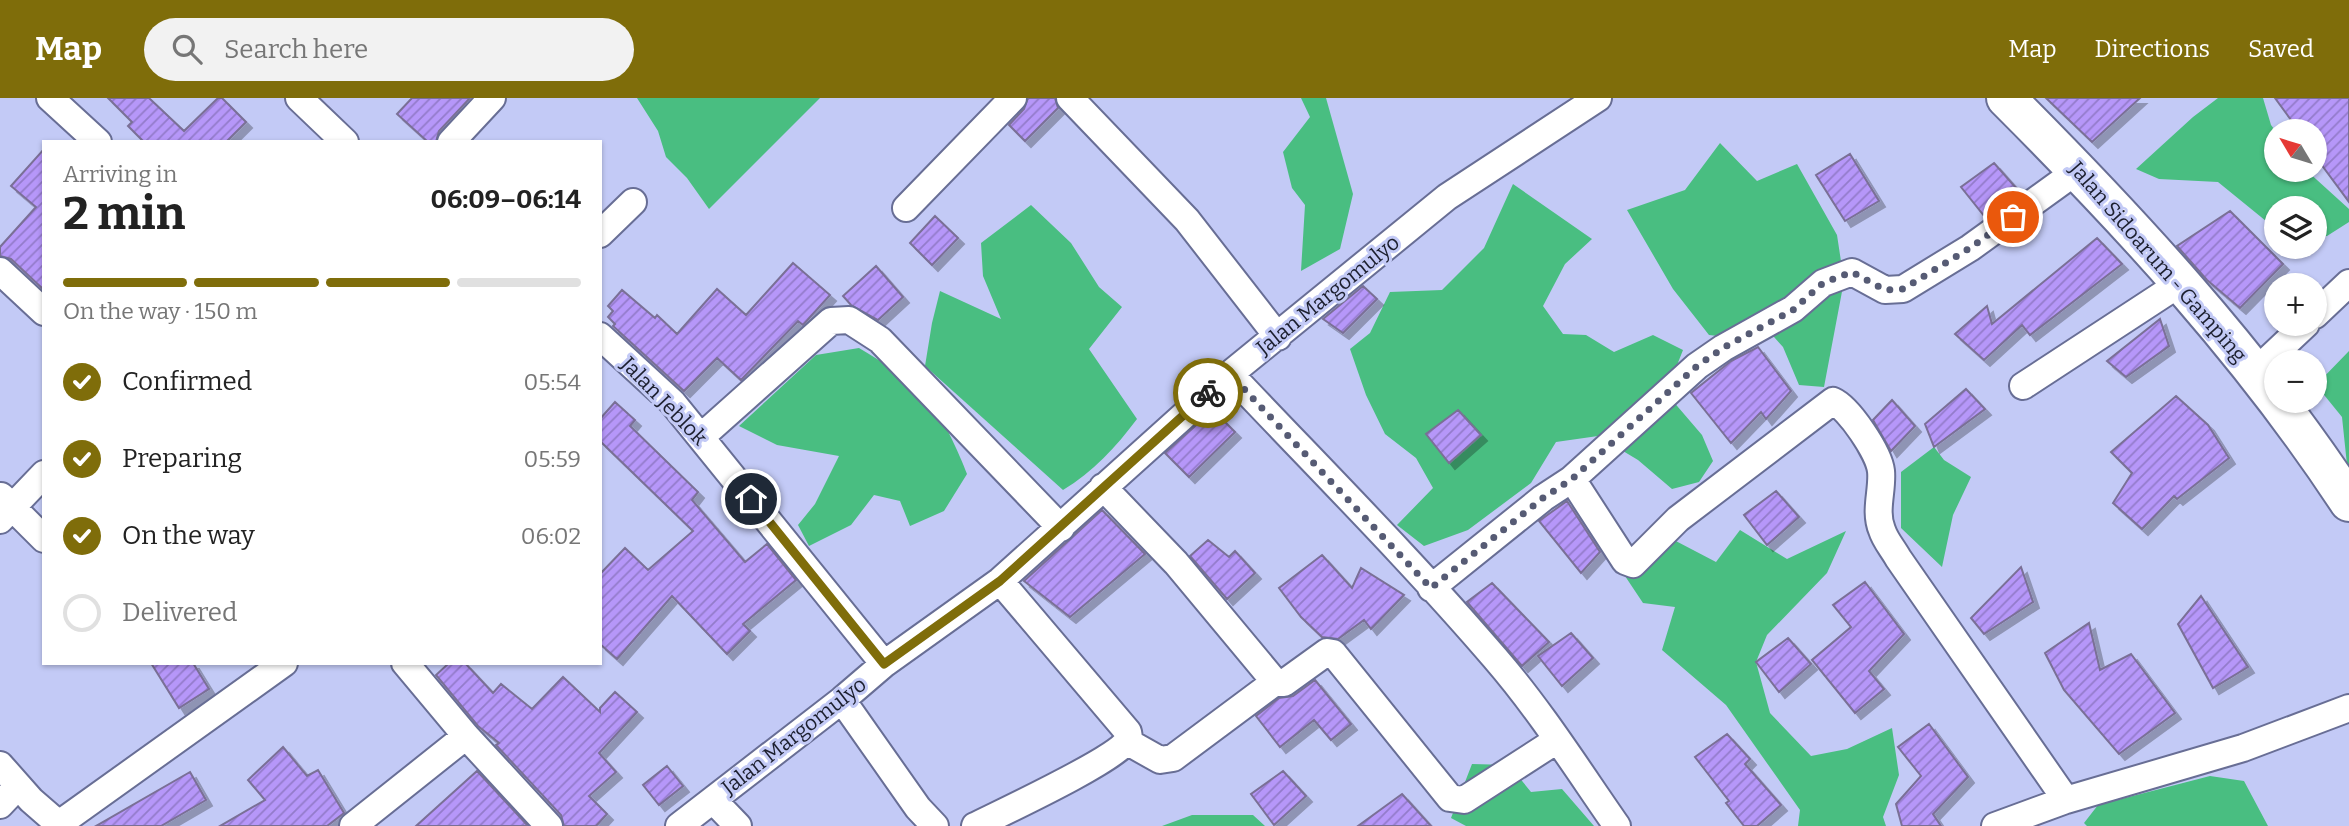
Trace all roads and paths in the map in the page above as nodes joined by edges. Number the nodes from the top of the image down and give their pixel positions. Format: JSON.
{"nodes":[{"id":1,"x":50,"y":98,"type":"edge"},
{"id":2,"x":299,"y":98,"type":"edge"},
{"id":3,"x":492,"y":98,"type":"edge"},
{"id":4,"x":1013,"y":98,"type":"edge"},
{"id":5,"x":1070,"y":98,"type":"edge"},
{"id":6,"x":1598,"y":98,"type":"edge"},
{"id":7,"x":2006,"y":98,"type":"edge"},
{"id":8,"x":96,"y":140,"type":"edge"},
{"id":9,"x":343,"y":140,"type":"edge"},
{"id":10,"x":453,"y":140,"type":"edge"},
{"id":11,"x":2078,"y":170,"type":"junction"},
{"id":12,"x":633,"y":202,"type":"dead end"},
{"id":13,"x":906,"y":208,"type":"dead end"},
{"id":14,"x":602,"y":232,"type":"edge"},
{"id":15,"x":0,"y":271,"type":"edge"},
{"id":16,"x":2182,"y":282,"type":"junction"},
{"id":17,"x":2349,"y":283,"type":"edge"},
{"id":18,"x":2327,"y":304,"type":"edge"},
{"id":19,"x":42,"y":310,"type":"edge"},
{"id":20,"x":2293,"y":336,"type":"edge"},
{"id":21,"x":1278,"y":337,"type":"junction"},
{"id":22,"x":602,"y":339,"type":"edge"},
{"id":23,"x":2255,"y":372,"type":"junction"},
{"id":24,"x":1230,"y":374,"type":"junction"},
{"id":25,"x":2023,"y":386,"type":"dead end"},
{"id":26,"x":701,"y":438,"type":"junction"},
{"id":27,"x":42,"y":476,"type":"edge"},
{"id":28,"x":1572,"y":479,"type":"junction"},
{"id":29,"x":1103,"y":487,"type":"junction"},
{"id":30,"x":2349,"y":502,"type":"edge"},
{"id":31,"x":4,"y":507,"type":"edge"},
{"id":32,"x":1061,"y":528,"type":"junction"},
{"id":33,"x":42,"y":537,"type":"edge"},
{"id":34,"x":1000,"y":581,"type":"junction"},
{"id":35,"x":1431,"y":588,"type":"junction"},
{"id":36,"x":884,"y":664,"type":"junction"},
{"id":37,"x":281,"y":665,"type":"edge"},
{"id":38,"x":407,"y":665,"type":"edge"},
{"id":39,"x":1275,"y":682,"type":"junction"},
{"id":40,"x":842,"y":700,"type":"junction"},
{"id":41,"x":2349,"y":708,"type":"edge"},
{"id":42,"x":466,"y":736,"type":"junction"},
{"id":43,"x":1557,"y":740,"type":"junction"},
{"id":44,"x":1128,"y":742,"type":"junction"},
{"id":45,"x":0,"y":765,"type":"edge"},
{"id":46,"x":9,"y":795,"type":"edge"},
{"id":47,"x":713,"y":800,"type":"junction"},
{"id":48,"x":2066,"y":800,"type":"junction"},
{"id":49,"x":60,"y":825,"type":"edge"},
{"id":50,"x":353,"y":826,"type":"edge"},
{"id":51,"x":549,"y":826,"type":"edge"},
{"id":52,"x":679,"y":826,"type":"edge"},
{"id":53,"x":738,"y":826,"type":"edge"},
{"id":54,"x":935,"y":826,"type":"edge"},
{"id":55,"x":975,"y":826,"type":"edge"},
{"id":56,"x":1617,"y":826,"type":"edge"},
{"id":57,"x":1996,"y":826,"type":"edge"}],
"edges":[{"from":1,"to":8,"type":"street"},
{"from":2,"to":9,"type":"street"},
{"from":3,"to":10,"type":"street"},
{"from":4,"to":13,"type":"street"},
{"from":5,"to":21,"type":"street"},
{"from":6,"to":21,"type":"street","name":"Jalan Margomulyo"},
{"from":7,"to":11,"type":"main road","name":"Jalan Sidoarum - Gamping"},
{"from":11,"to":16,"type":"main road","name":"Jalan Sidoarum - Gamping"},
{"from":11,"to":28,"type":"street"},
{"from":12,"to":14,"type":"street"},
{"from":15,"to":19,"type":"street"},
{"from":16,"to":23,"type":"main road","name":"Jalan Sidoarum - Gamping"},
{"from":16,"to":25,"type":"street"},
{"from":17,"to":18,"type":"street"},
{"from":20,"to":23,"type":"street"},
{"from":21,"to":24,"type":"street","name":"Jalan Margomulyo"},
{"from":22,"to":26,"type":"street","name":"Jalan Jeblok"},
{"from":23,"to":30,"type":"main road","name":"Jalan Sidoarum - Gamping"},
{"from":24,"to":29,"type":"street","name":"Jalan Margomulyo"},
{"from":24,"to":35,"type":"street"},
{"from":26,"to":32,"type":"street"},
{"from":26,"to":36,"type":"street","name":"Jalan Jeblok"},
{"from":27,"to":31,"type":"street"},
{"from":28,"to":35,"type":"street"},
{"from":28,"to":48,"type":"street"},
{"from":29,"to":32,"type":"street","name":"Jalan Margomulyo"},
{"from":29,"to":39,"type":"street"},
{"from":31,"to":33,"type":"street"},
{"from":32,"to":34,"type":"street","name":"Jalan Margomulyo"},
{"from":34,"to":36,"type":"street","name":"Jalan Margomulyo"},
{"from":34,"to":44,"type":"street"},
{"from":35,"to":43,"type":"street"},
{"from":36,"to":40,"type":"street","name":"Jalan Margomulyo"},
{"from":37,"to":49,"type":"street"},
{"from":38,"to":42,"type":"street"},
{"from":39,"to":43,"type":"street"},
{"from":39,"to":44,"type":"street"},
{"from":40,"to":47,"type":"street","name":"Jalan Margomulyo"},
{"from":40,"to":54,"type":"street"},
{"from":41,"to":48,"type":"street"},
{"from":42,"to":50,"type":"street"},
{"from":42,"to":51,"type":"street"},
{"from":43,"to":56,"type":"street"},
{"from":44,"to":55,"type":"street"},
{"from":45,"to":46,"type":"street"},
{"from":46,"to":49,"type":"street"},
{"from":47,"to":52,"type":"street","name":"Jalan Margomulyo"},
{"from":47,"to":53,"type":"street"},
{"from":48,"to":57,"type":"street"}]}
